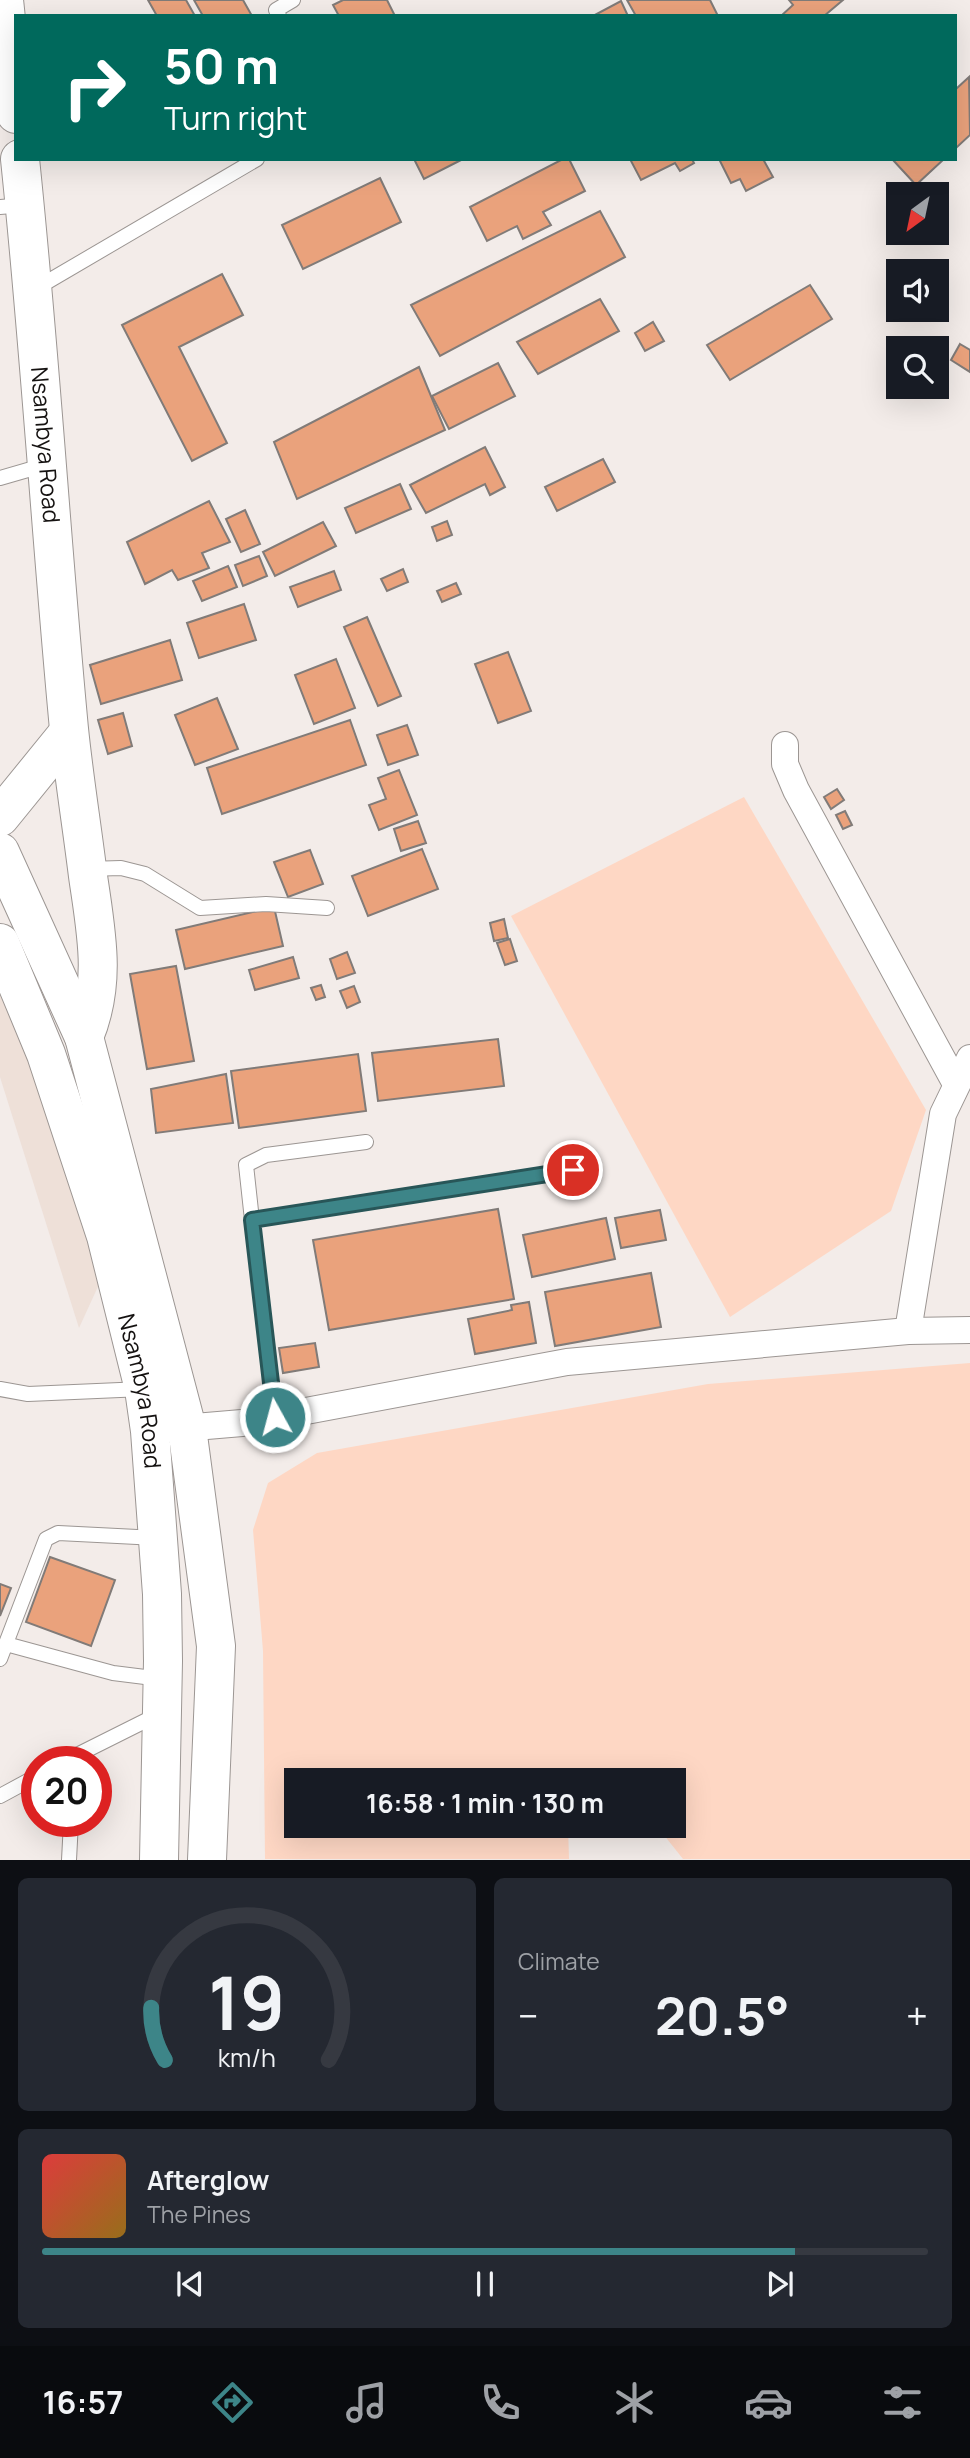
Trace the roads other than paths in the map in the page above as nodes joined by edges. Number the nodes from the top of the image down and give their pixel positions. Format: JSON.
{"nodes":[{"id":1,"x":4,"y":0,"type":"edge"},
{"id":2,"x":293,"y":0,"type":"edge"},
{"id":3,"x":278,"y":14,"type":"edge"},
{"id":4,"x":14,"y":95,"type":"edge"},
{"id":5,"x":20,"y":161,"type":"edge"},
{"id":6,"x":254,"y":161,"type":"edge"},
{"id":7,"x":13,"y":206,"type":"edge"},
{"id":8,"x":34,"y":289,"type":"junction"},
{"id":9,"x":45,"y":465,"type":"junction"},
{"id":10,"x":0,"y":478,"type":"edge"},
{"id":11,"x":69,"y":732,"type":"junction"},
{"id":12,"x":785,"y":745,"type":"dead end"},
{"id":13,"x":0,"y":817,"type":"edge"},
{"id":14,"x":0,"y":852,"type":"edge"},
{"id":15,"x":87,"y":869,"type":"junction"},
{"id":16,"x":327,"y":908,"type":"dead end"},
{"id":17,"x":0,"y":943,"type":"edge"},
{"id":18,"x":84,"y":1037,"type":"junction"},
{"id":19,"x":970,"y":1058,"type":"edge"},
{"id":20,"x":956,"y":1084,"type":"junction"},
{"id":21,"x":366,"y":1142,"type":"dead end"},
{"id":22,"x":573,"y":1170,"type":"dead end"},
{"id":23,"x":252,"y":1220,"type":"junction"},
{"id":24,"x":970,"y":1330,"type":"edge"},
{"id":25,"x":908,"y":1331,"type":"junction"},
{"id":26,"x":0,"y":1389,"type":"edge"},
{"id":27,"x":144,"y":1389,"type":"junction"},
{"id":28,"x":275,"y":1417,"type":"junction"},
{"id":29,"x":169,"y":1429,"type":"junction"},
{"id":30,"x":158,"y":1538,"type":"junction"},
{"id":31,"x":6,"y":1644,"type":"junction"},
{"id":32,"x":0,"y":1659,"type":"edge"},
{"id":33,"x":162,"y":1696,"type":"junction"},
{"id":34,"x":91,"y":1746,"type":"edge"},
{"id":35,"x":21,"y":1785,"type":"edge"},
{"id":36,"x":0,"y":1796,"type":"edge"},
{"id":37,"x":70,"y":1837,"type":"edge"},
{"id":38,"x":69,"y":1860,"type":"edge"},
{"id":39,"x":159,"y":1860,"type":"edge"},
{"id":40,"x":207,"y":1860,"type":"edge"}],
"edges":[{"from":1,"to":4,"type":"main road"},
{"from":2,"to":3,"type":"lane"},
{"from":5,"to":7,"type":"main road","name":"Nsambya Road"},
{"from":6,"to":8,"type":"lane"},
{"from":7,"to":8,"type":"main road","name":"Nsambya Road"},
{"from":8,"to":9,"type":"main road","name":"Nsambya Road"},
{"from":9,"to":10,"type":"lane"},
{"from":9,"to":11,"type":"main road","name":"Nsambya Road"},
{"from":11,"to":13,"type":"main road"},
{"from":11,"to":15,"type":"main road","name":"Nsambya Road"},
{"from":12,"to":20,"type":"street"},
{"from":14,"to":18,"type":"main road"},
{"from":15,"to":16,"type":"lane"},
{"from":15,"to":18,"type":"main road","name":"Nsambya Road"},
{"from":17,"to":27,"type":"main road","name":"Nsambya Road"},
{"from":18,"to":29,"type":"main road"},
{"from":19,"to":20,"type":"street"},
{"from":20,"to":25,"type":"street"},
{"from":21,"to":23,"type":"lane"},
{"from":22,"to":23,"type":"lane"},
{"from":23,"to":28,"type":"lane"},
{"from":24,"to":25,"type":"street"},
{"from":25,"to":28,"type":"street"},
{"from":26,"to":27,"type":"lane"},
{"from":27,"to":29,"type":"main road","name":"Nsambya Road"},
{"from":28,"to":29,"type":"street"},
{"from":29,"to":30,"type":"main road","name":"Nsambya Road"},
{"from":29,"to":40,"type":"main road","name":"Nsambya Road"},
{"from":30,"to":31,"type":"lane"},
{"from":30,"to":33,"type":"main road","name":"Nsambya Road"},
{"from":31,"to":32,"type":"lane"},
{"from":31,"to":33,"type":"lane"},
{"from":33,"to":34,"type":"lane"},
{"from":33,"to":39,"type":"main road","name":"Nsambya Road"},
{"from":35,"to":36,"type":"lane"},
{"from":37,"to":38,"type":"lane"}]}
